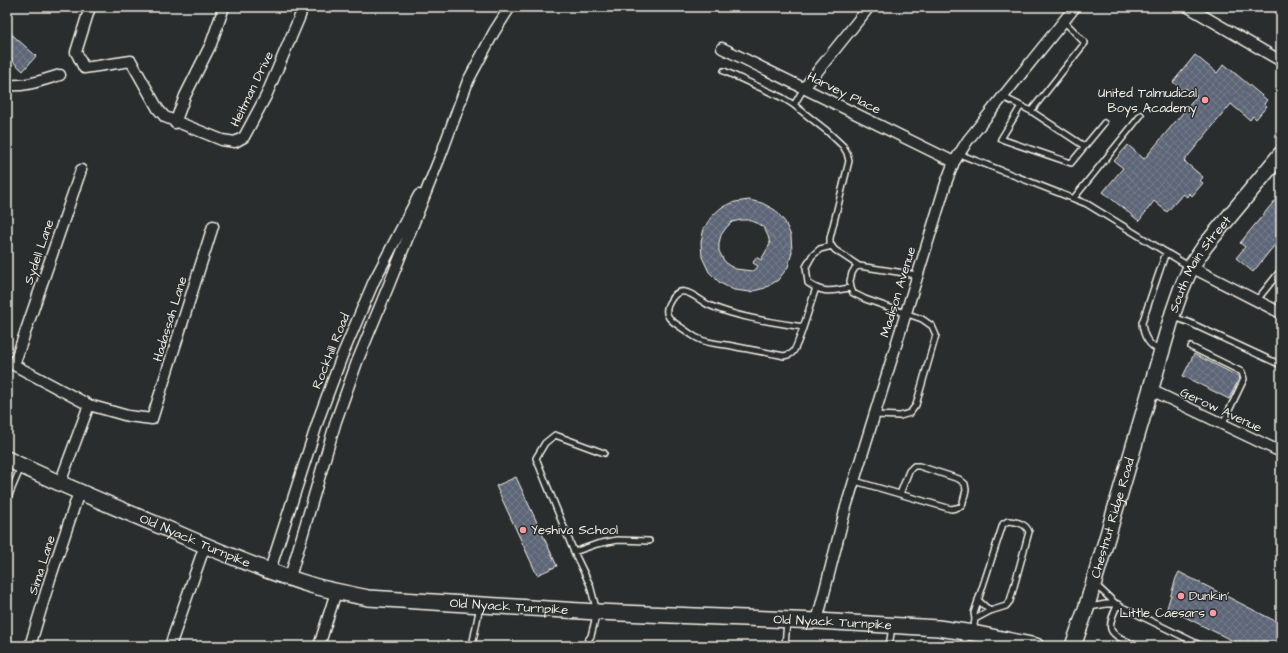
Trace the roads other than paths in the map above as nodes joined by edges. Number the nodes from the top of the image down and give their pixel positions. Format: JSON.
{"nodes":[{"id":1,"x":90,"y":7,"type":"edge"},
{"id":2,"x":224,"y":7,"type":"edge"},
{"id":3,"x":302,"y":7,"type":"edge"},
{"id":4,"x":510,"y":7,"type":"edge"},
{"id":5,"x":869,"y":7,"type":"edge"},
{"id":6,"x":1075,"y":7,"type":"edge"},
{"id":7,"x":1188,"y":7,"type":"edge"},
{"id":8,"x":1064,"y":21,"type":"junction"},
{"id":9,"x":722,"y":48,"type":"dead end"},
{"id":10,"x":1281,"y":61,"type":"edge"},
{"id":11,"x":724,"y":71,"type":"dead end"},
{"id":12,"x":60,"y":75,"type":"dead end"},
{"id":13,"x":7,"y":85,"type":"edge"},
{"id":14,"x":804,"y":88,"type":"junction"},
{"id":15,"x":1003,"y":97,"type":"junction"},
{"id":16,"x":794,"y":105,"type":"junction"},
{"id":17,"x":1021,"y":106,"type":"junction"},
{"id":18,"x":1030,"y":111,"type":"junction"},
{"id":19,"x":1141,"y":115,"type":"dead end"},
{"id":20,"x":175,"y":123,"type":"junction"},
{"id":21,"x":1104,"y":123,"type":"dead end"},
{"id":22,"x":1084,"y":146,"type":"junction"},
{"id":23,"x":442,"y":152,"type":"junction"},
{"id":24,"x":956,"y":158,"type":"junction"},
{"id":25,"x":1279,"y":161,"type":"edge"},
{"id":26,"x":81,"y":170,"type":"dead end"},
{"id":27,"x":1074,"y":198,"type":"junction"},
{"id":28,"x":213,"y":226,"type":"dead end"},
{"id":29,"x":832,"y":246,"type":"junction"},
{"id":30,"x":1166,"y":252,"type":"junction"},
{"id":31,"x":859,"y":266,"type":"junction"},
{"id":32,"x":1191,"y":267,"type":"junction"},
{"id":33,"x":1281,"y":270,"type":"edge"},
{"id":34,"x":917,"y":275,"type":"junction"},
{"id":35,"x":816,"y":288,"type":"junction"},
{"id":36,"x":852,"y":290,"type":"junction"},
{"id":37,"x":1257,"y":300,"type":"junction"},
{"id":38,"x":1281,"y":313,"type":"edge"},
{"id":39,"x":906,"y":314,"type":"junction"},
{"id":40,"x":1172,"y":317,"type":"junction"},
{"id":41,"x":803,"y":327,"type":"junction"},
{"id":42,"x":1191,"y":347,"type":"dead end"},
{"id":43,"x":1162,"y":351,"type":"junction"},
{"id":44,"x":1281,"y":365,"type":"edge"},
{"id":45,"x":1151,"y":390,"type":"junction"},
{"id":46,"x":89,"y":405,"type":"junction"},
{"id":47,"x":875,"y":415,"type":"junction"},
{"id":48,"x":1222,"y":425,"type":"junction"},
{"id":49,"x":1281,"y":452,"type":"edge"},
{"id":50,"x":604,"y":453,"type":"dead end"},
{"id":51,"x":7,"y":459,"type":"edge"},
{"id":52,"x":21,"y":466,"type":"junction"},
{"id":53,"x":855,"y":481,"type":"junction"},
{"id":54,"x":60,"y":483,"type":"junction"},
{"id":55,"x":80,"y":492,"type":"junction"},
{"id":56,"x":900,"y":494,"type":"junction"},
{"id":57,"x":7,"y":500,"type":"edge"},
{"id":58,"x":649,"y":541,"type":"dead end"},
{"id":59,"x":205,"y":545,"type":"junction"},
{"id":60,"x":574,"y":552,"type":"junction"},
{"id":61,"x":270,"y":570,"type":"junction"},
{"id":62,"x":290,"y":578,"type":"junction"},
{"id":63,"x":1094,"y":584,"type":"junction"},
{"id":64,"x":336,"y":592,"type":"junction"},
{"id":65,"x":978,"y":600,"type":"junction"},
{"id":66,"x":1117,"y":604,"type":"junction"},
{"id":67,"x":480,"y":605,"type":"junction"},
{"id":68,"x":1087,"y":608,"type":"junction"},
{"id":69,"x":990,"y":611,"type":"junction"},
{"id":70,"x":598,"y":612,"type":"junction"},
{"id":71,"x":788,"y":620,"type":"junction"},
{"id":72,"x":817,"y":621,"type":"junction"},
{"id":73,"x":892,"y":625,"type":"junction"},
{"id":74,"x":970,"y":633,"type":"edge"},
{"id":75,"x":30,"y":646,"type":"edge"},
{"id":76,"x":170,"y":646,"type":"edge"},
{"id":77,"x":319,"y":646,"type":"edge"},
{"id":78,"x":472,"y":646,"type":"edge"},
{"id":79,"x":584,"y":646,"type":"edge"},
{"id":80,"x":785,"y":646,"type":"edge"},
{"id":81,"x":889,"y":646,"type":"edge"},
{"id":82,"x":1036,"y":646,"type":"edge"},
{"id":83,"x":1073,"y":646,"type":"edge"},
{"id":84,"x":1136,"y":646,"type":"edge"},
{"id":85,"x":1202,"y":646,"type":"edge"}],
"edges":[{"from":1,"to":20,"type":"street","name":"Heitman Drive"},
{"from":2,"to":20,"type":"street"},
{"from":3,"to":20,"type":"street","name":"Heitman Drive"},
{"from":4,"to":23,"type":"street","name":"Rockhill Road"},
{"from":5,"to":14,"type":"street"},
{"from":6,"to":8,"type":"street","name":"Madison Avenue"},
{"from":7,"to":10,"type":"street"},
{"from":8,"to":15,"type":"street","name":"Madison Avenue"},
{"from":8,"to":18,"type":"lane"},
{"from":9,"to":14,"type":"street","name":"Harvey Place"},
{"from":11,"to":16,"type":"lane"},
{"from":12,"to":13,"type":"street"},
{"from":14,"to":16,"type":"lane"},
{"from":14,"to":24,"type":"street","name":"Harvey Place"},
{"from":15,"to":17,"type":"lane"},
{"from":15,"to":24,"type":"street","name":"Madison Avenue"},
{"from":16,"to":29,"type":"lane"},
{"from":17,"to":18,"type":"lane"},
{"from":17,"to":22,"type":"lane"},
{"from":18,"to":22,"type":"lane"},
{"from":19,"to":27,"type":"lane"},
{"from":21,"to":22,"type":"lane"},
{"from":23,"to":61,"type":"street","name":"Rockhill Road"},
{"from":23,"to":62,"type":"street","name":"Rockhill Road"},
{"from":24,"to":27,"type":"lane"},
{"from":24,"to":34,"type":"street","name":"Madison Avenue"},
{"from":25,"to":32,"type":"street","name":"South Main Street"},
{"from":26,"to":46,"type":"street","name":"Sydell Lane"},
{"from":27,"to":30,"type":"lane"},
{"from":28,"to":46,"type":"street","name":"Hadassah Lane"},
{"from":29,"to":31,"type":"lane"},
{"from":29,"to":35,"type":"lane"},
{"from":30,"to":32,"type":"lane"},
{"from":30,"to":43,"type":"lane"},
{"from":31,"to":34,"type":"lane"},
{"from":31,"to":36,"type":"lane"},
{"from":32,"to":37,"type":"street"},
{"from":32,"to":40,"type":"street","name":"South Main Street"},
{"from":33,"to":37,"type":"lane"},
{"from":34,"to":39,"type":"street","name":"Madison Avenue"},
{"from":35,"to":36,"type":"lane"},
{"from":35,"to":41,"type":"lane"},
{"from":36,"to":39,"type":"lane"},
{"from":37,"to":38,"type":"street"},
{"from":39,"to":47,"type":"street","name":"Madison Avenue"},
{"from":39,"to":47,"type":"lane"},
{"from":40,"to":43,"type":"street","name":"South Main Street"},
{"from":40,"to":44,"type":"lane"},
{"from":41,"to":41,"type":"lane"},
{"from":42,"to":48,"type":"lane"},
{"from":43,"to":45,"type":"street","name":"South Main Street"},
{"from":45,"to":48,"type":"street","name":"Gerow Avenue"},
{"from":45,"to":63,"type":"street","name":"Chestnut Ridge Road"},
{"from":46,"to":54,"type":"street"},
{"from":47,"to":53,"type":"street","name":"Madison Avenue"},
{"from":48,"to":49,"type":"street","name":"Gerow Avenue"},
{"from":50,"to":60,"type":"lane"},
{"from":51,"to":52,"type":"street","name":"Old Nyack Turnpike"},
{"from":52,"to":54,"type":"street","name":"Old Nyack Turnpike"},
{"from":52,"to":57,"type":"lane"},
{"from":53,"to":56,"type":"lane"},
{"from":53,"to":72,"type":"street","name":"Madison Avenue"},
{"from":54,"to":55,"type":"street","name":"Old Nyack Turnpike"},
{"from":55,"to":59,"type":"street","name":"Old Nyack Turnpike"},
{"from":55,"to":75,"type":"street","name":"Sima Lane"},
{"from":56,"to":56,"type":"lane"},
{"from":58,"to":60,"type":"lane"},
{"from":59,"to":61,"type":"street","name":"Old Nyack Turnpike"},
{"from":59,"to":76,"type":"street"},
{"from":60,"to":70,"type":"lane"},
{"from":61,"to":62,"type":"street","name":"Old Nyack Turnpike"},
{"from":62,"to":64,"type":"street","name":"Old Nyack Turnpike"},
{"from":63,"to":66,"type":"lane"},
{"from":63,"to":68,"type":"street","name":"Chestnut Ridge Road"},
{"from":64,"to":67,"type":"street","name":"Old Nyack Turnpike"},
{"from":64,"to":77,"type":"street"},
{"from":65,"to":69,"type":"lane"},
{"from":65,"to":69,"type":"lane"},
{"from":65,"to":74,"type":"lane"},
{"from":66,"to":68,"type":"lane"},
{"from":66,"to":84,"type":"lane"},
{"from":66,"to":85,"type":"lane"},
{"from":67,"to":70,"type":"street","name":"Old Nyack Turnpike"},
{"from":67,"to":78,"type":"lane"},
{"from":68,"to":83,"type":"street","name":"Chestnut Ridge Road"},
{"from":69,"to":74,"type":"lane"},
{"from":70,"to":71,"type":"street","name":"Old Nyack Turnpike"},
{"from":70,"to":79,"type":"lane"},
{"from":71,"to":72,"type":"street","name":"Old Nyack Turnpike"},
{"from":71,"to":80,"type":"lane"},
{"from":72,"to":73,"type":"street","name":"Old Nyack Turnpike"},
{"from":73,"to":74,"type":"street","name":"Old Nyack Turnpike"},
{"from":73,"to":81,"type":"lane"},
{"from":74,"to":82,"type":"street","name":"Old Nyack Turnpike"}]}
